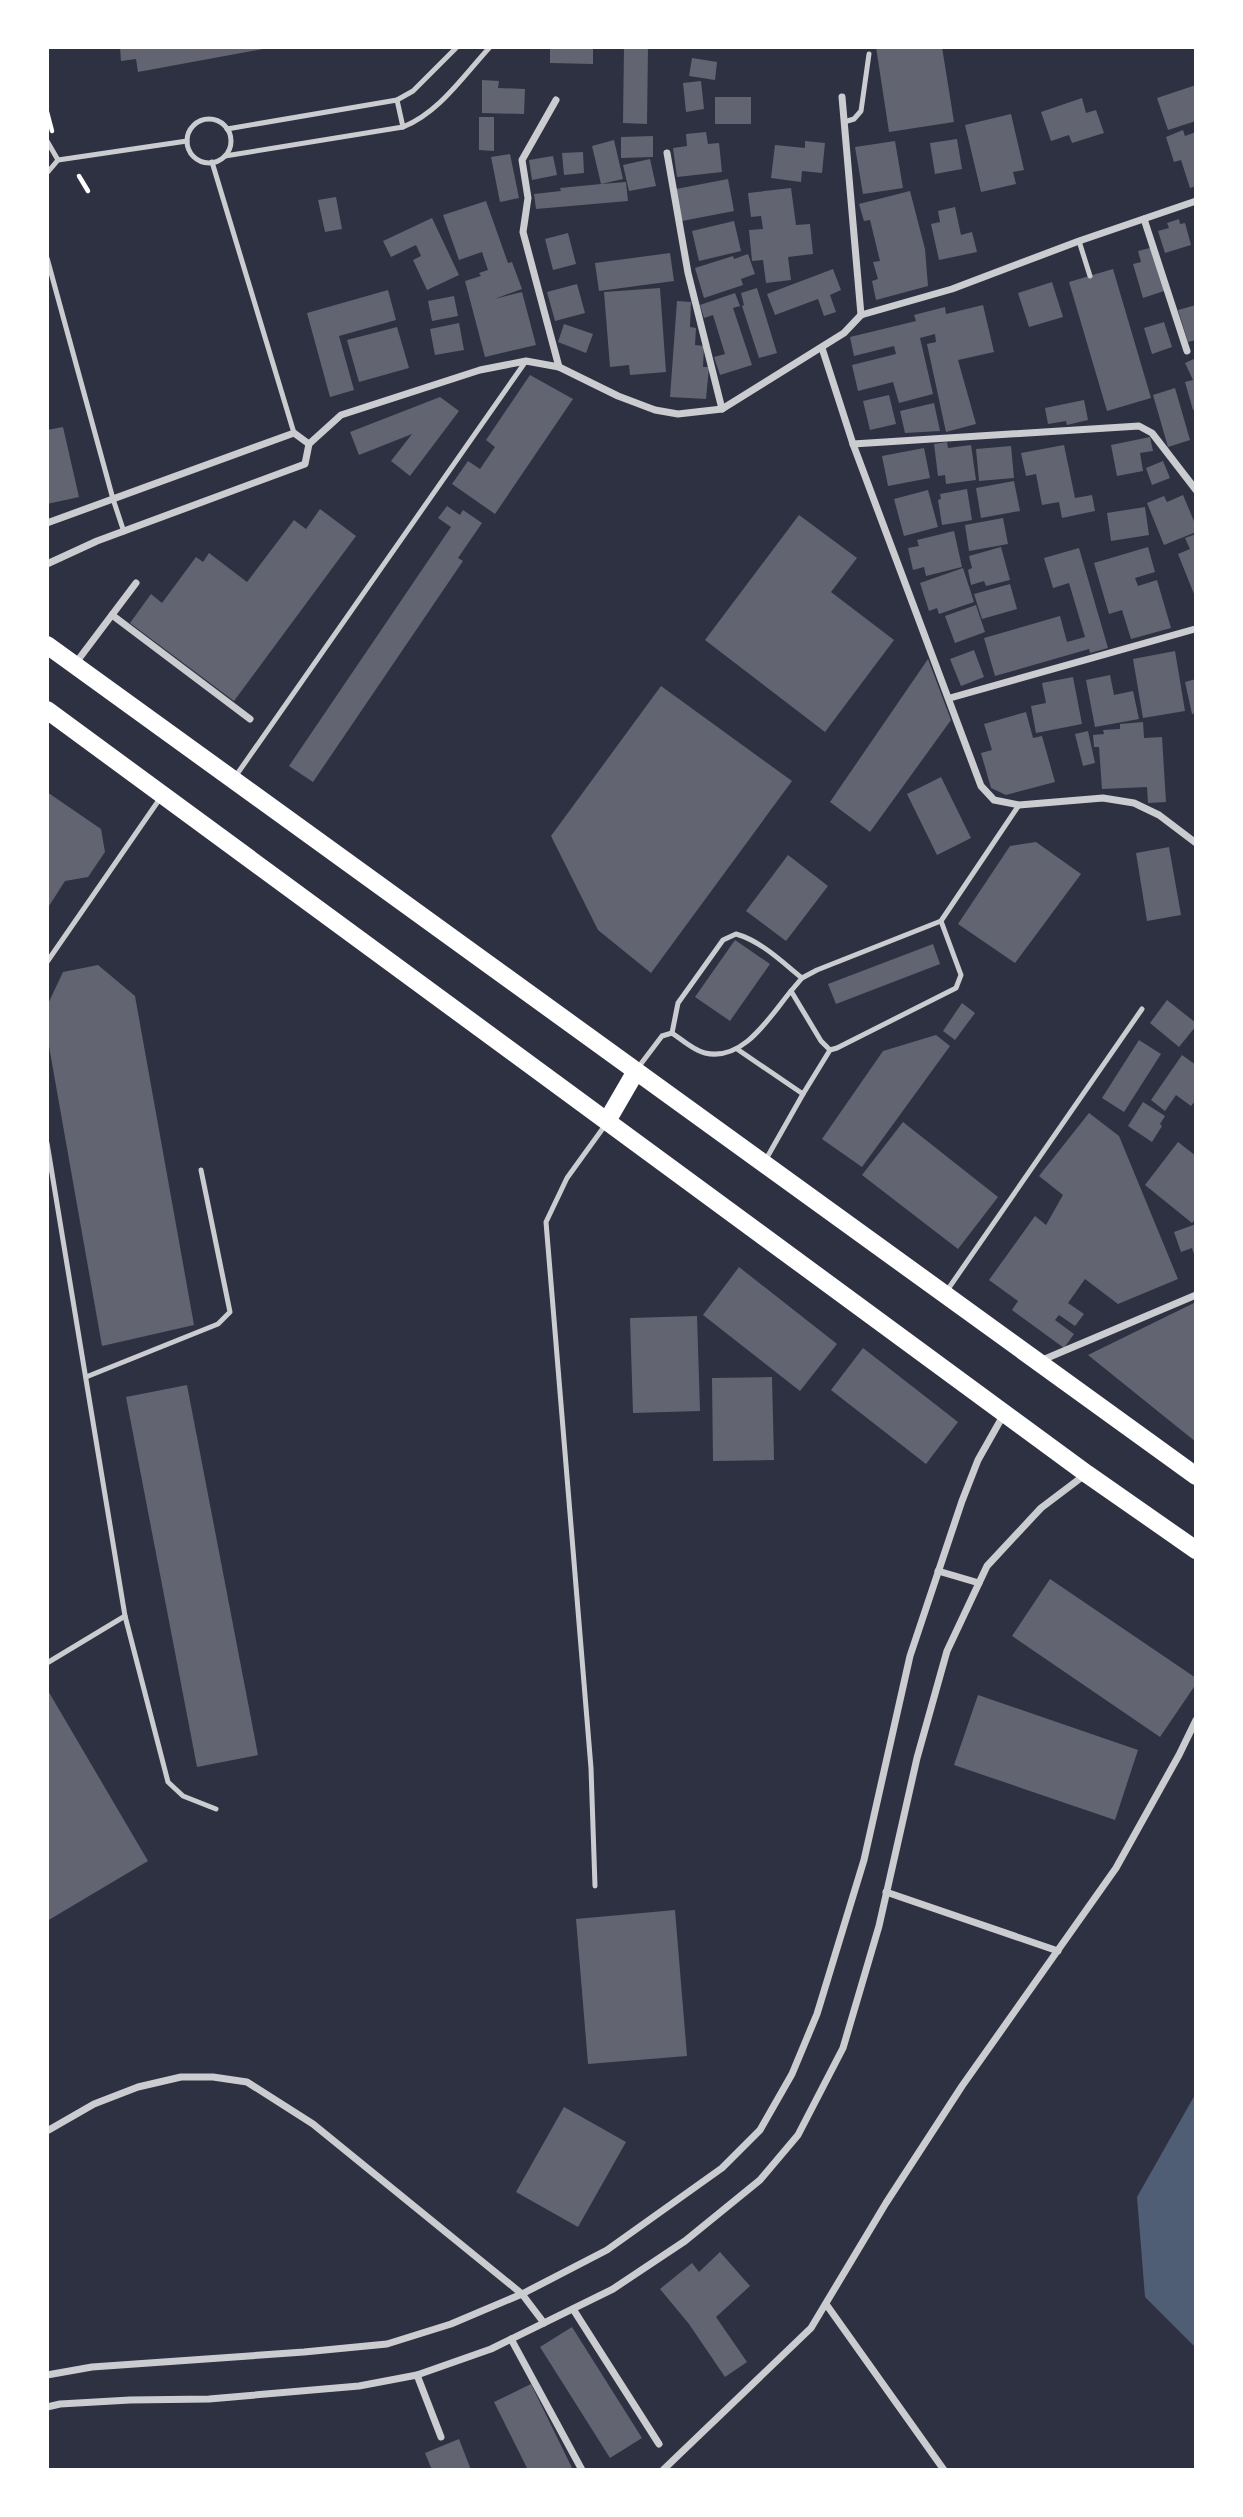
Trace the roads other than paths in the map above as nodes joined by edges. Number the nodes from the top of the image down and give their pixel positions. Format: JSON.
{"nodes":[{"id":1,"x":457,"y":47,"type":"edge"},
{"id":2,"x":490,"y":47,"type":"edge"},
{"id":3,"x":869,"y":54,"type":"dead end"},
{"id":4,"x":842,"y":97,"type":"dead end"},
{"id":5,"x":397,"y":100,"type":"junction"},
{"id":6,"x":555,"y":100,"type":"dead end"},
{"id":7,"x":844,"y":122,"type":"junction"},
{"id":8,"x":403,"y":127,"type":"junction"},
{"id":9,"x":227,"y":129,"type":"junction"},
{"id":10,"x":47,"y":141,"type":"edge"},
{"id":11,"x":187,"y":141,"type":"junction"},
{"id":12,"x":667,"y":153,"type":"dead end"},
{"id":13,"x":225,"y":156,"type":"junction"},
{"id":14,"x":58,"y":160,"type":"junction"},
{"id":15,"x":212,"y":162,"type":"junction"},
{"id":16,"x":47,"y":173,"type":"edge"},
{"id":17,"x":1196,"y":201,"type":"edge"},
{"id":18,"x":1144,"y":219,"type":"junction"},
{"id":19,"x":1079,"y":241,"type":"junction"},
{"id":20,"x":47,"y":258,"type":"edge"},
{"id":21,"x":1090,"y":276,"type":"dead end"},
{"id":22,"x":861,"y":315,"type":"junction"},
{"id":23,"x":822,"y":348,"type":"junction"},
{"id":24,"x":1187,"y":351,"type":"dead end"},
{"id":25,"x":526,"y":361,"type":"junction"},
{"id":26,"x":559,"y":367,"type":"junction"},
{"id":27,"x":722,"y":409,"type":"junction"},
{"id":28,"x":294,"y":433,"type":"junction"},
{"id":29,"x":309,"y":444,"type":"junction"},
{"id":30,"x":853,"y":444,"type":"junction"},
{"id":31,"x":1196,"y":490,"type":"edge"},
{"id":32,"x":113,"y":499,"type":"junction"},
{"id":33,"x":47,"y":523,"type":"edge"},
{"id":34,"x":124,"y":532,"type":"junction"},
{"id":35,"x":47,"y":564,"type":"edge"},
{"id":36,"x":136,"y":583,"type":"dead end"},
{"id":37,"x":111,"y":615,"type":"junction"},
{"id":38,"x":1195,"y":629,"type":"edge"},
{"id":39,"x":47,"y":645,"type":"edge"},
{"id":40,"x":74,"y":665,"type":"junction"},
{"id":41,"x":950,"y":698,"type":"junction"},
{"id":42,"x":47,"y":710,"type":"edge"},
{"id":43,"x":250,"y":719,"type":"dead end"},
{"id":44,"x":234,"y":780,"type":"junction"},
{"id":45,"x":163,"y":795,"type":"junction"},
{"id":46,"x":1020,"y":805,"type":"junction"},
{"id":47,"x":1196,"y":843,"type":"edge"},
{"id":48,"x":941,"y":921,"type":"junction"},
{"id":49,"x":47,"y":961,"type":"edge"},
{"id":50,"x":802,"y":978,"type":"junction"},
{"id":51,"x":791,"y":991,"type":"junction"},
{"id":52,"x":1142,"y":1009,"type":"dead end"},
{"id":53,"x":672,"y":1033,"type":"junction"},
{"id":54,"x":737,"y":1049,"type":"junction"},
{"id":55,"x":830,"y":1050,"type":"junction"},
{"id":56,"x":635,"y":1071,"type":"junction"},
{"id":57,"x":803,"y":1094,"type":"junction"},
{"id":58,"x":607,"y":1121,"type":"junction"},
{"id":59,"x":47,"y":1143,"type":"edge"},
{"id":60,"x":764,"y":1163,"type":"junction"},
{"id":61,"x":201,"y":1170,"type":"dead end"},
{"id":62,"x":944,"y":1294,"type":"junction"},
{"id":63,"x":1196,"y":1295,"type":"edge"},
{"id":64,"x":1039,"y":1362,"type":"junction"},
{"id":65,"x":86,"y":1377,"type":"junction"},
{"id":66,"x":1004,"y":1413,"type":"junction"},
{"id":67,"x":1087,"y":1474,"type":"junction"},
{"id":68,"x":1196,"y":1476,"type":"edge"},
{"id":69,"x":1196,"y":1550,"type":"edge"},
{"id":70,"x":938,"y":1571,"type":"junction"},
{"id":71,"x":979,"y":1583,"type":"junction"},
{"id":72,"x":125,"y":1616,"type":"junction"},
{"id":73,"x":47,"y":1663,"type":"edge"},
{"id":74,"x":1196,"y":1720,"type":"edge"},
{"id":75,"x":216,"y":1809,"type":"dead end"},
{"id":76,"x":595,"y":1886,"type":"dead end"},
{"id":77,"x":886,"y":1892,"type":"junction"},
{"id":78,"x":1058,"y":1951,"type":"junction"},
{"id":79,"x":47,"y":2131,"type":"edge"},
{"id":80,"x":522,"y":2294,"type":"junction"},
{"id":81,"x":826,"y":2304,"type":"junction"},
{"id":82,"x":573,"y":2309,"type":"junction"},
{"id":83,"x":544,"y":2323,"type":"junction"},
{"id":84,"x":511,"y":2339,"type":"junction"},
{"id":85,"x":47,"y":2375,"type":"edge"},
{"id":86,"x":417,"y":2375,"type":"junction"},
{"id":87,"x":47,"y":2407,"type":"edge"},
{"id":88,"x":441,"y":2437,"type":"dead end"},
{"id":89,"x":659,"y":2444,"type":"dead end"},
{"id":90,"x":582,"y":2470,"type":"edge"},
{"id":91,"x":663,"y":2470,"type":"edge"},
{"id":92,"x":944,"y":2470,"type":"edge"}],
"edges":[{"from":1,"to":5,"type":"lane"},
{"from":2,"to":8,"type":"lane"},
{"from":3,"to":7,"type":"lane"},
{"from":4,"to":7,"type":"street"},
{"from":5,"to":8,"type":"lane"},
{"from":5,"to":9,"type":"lane"},
{"from":6,"to":26,"type":"street"},
{"from":7,"to":22,"type":"street"},
{"from":8,"to":13,"type":"lane"},
{"from":9,"to":11,"type":"lane"},
{"from":9,"to":13,"type":"lane"},
{"from":10,"to":14,"type":"lane"},
{"from":11,"to":14,"type":"lane"},
{"from":11,"to":15,"type":"lane"},
{"from":12,"to":27,"type":"street"},
{"from":13,"to":15,"type":"lane"},
{"from":14,"to":16,"type":"lane"},
{"from":15,"to":28,"type":"lane"},
{"from":17,"to":18,"type":"street"},
{"from":18,"to":19,"type":"street"},
{"from":18,"to":24,"type":"street"},
{"from":19,"to":21,"type":"lane"},
{"from":19,"to":22,"type":"street"},
{"from":20,"to":32,"type":"lane"},
{"from":22,"to":23,"type":"street"},
{"from":23,"to":27,"type":"street"},
{"from":23,"to":30,"type":"street"},
{"from":25,"to":26,"type":"street"},
{"from":25,"to":29,"type":"street"},
{"from":25,"to":44,"type":"lane"},
{"from":26,"to":27,"type":"street"},
{"from":28,"to":29,"type":"street"},
{"from":28,"to":32,"type":"street"},
{"from":29,"to":34,"type":"street"},
{"from":30,"to":31,"type":"street"},
{"from":30,"to":41,"type":"street"},
{"from":32,"to":33,"type":"street"},
{"from":32,"to":34,"type":"lane"},
{"from":34,"to":35,"type":"street"},
{"from":36,"to":37,"type":"street"},
{"from":37,"to":40,"type":"street"},
{"from":37,"to":43,"type":"street"},
{"from":38,"to":41,"type":"street"},
{"from":39,"to":40,"type":"main road"},
{"from":40,"to":44,"type":"main road"},
{"from":41,"to":46,"type":"street"},
{"from":42,"to":45,"type":"main road"},
{"from":44,"to":56,"type":"main road"},
{"from":45,"to":49,"type":"lane"},
{"from":45,"to":58,"type":"main road"},
{"from":46,"to":47,"type":"street"},
{"from":46,"to":48,"type":"lane"},
{"from":48,"to":50,"type":"lane"},
{"from":48,"to":55,"type":"lane"},
{"from":50,"to":51,"type":"lane"},
{"from":50,"to":53,"type":"lane"},
{"from":51,"to":54,"type":"lane"},
{"from":51,"to":55,"type":"lane"},
{"from":52,"to":62,"type":"lane"},
{"from":53,"to":54,"type":"lane"},
{"from":53,"to":56,"type":"lane"},
{"from":54,"to":57,"type":"lane"},
{"from":55,"to":57,"type":"lane"},
{"from":56,"to":58,"type":"main road"},
{"from":56,"to":60,"type":"main road"},
{"from":57,"to":60,"type":"lane"},
{"from":58,"to":66,"type":"main road"},
{"from":58,"to":76,"type":"lane"},
{"from":59,"to":65,"type":"lane"},
{"from":60,"to":62,"type":"main road"},
{"from":61,"to":65,"type":"lane"},
{"from":62,"to":64,"type":"main road"},
{"from":63,"to":64,"type":"street"},
{"from":64,"to":68,"type":"main road"},
{"from":65,"to":72,"type":"lane"},
{"from":66,"to":67,"type":"main road"},
{"from":66,"to":70,"type":"street"},
{"from":67,"to":69,"type":"main road"},
{"from":67,"to":71,"type":"street"},
{"from":70,"to":71,"type":"street"},
{"from":70,"to":80,"type":"street"},
{"from":71,"to":77,"type":"street"},
{"from":72,"to":73,"type":"lane"},
{"from":72,"to":75,"type":"lane"},
{"from":74,"to":78,"type":"street"},
{"from":77,"to":78,"type":"street"},
{"from":77,"to":82,"type":"street"},
{"from":78,"to":81,"type":"street"},
{"from":79,"to":80,"type":"street"},
{"from":80,"to":83,"type":"street"},
{"from":80,"to":85,"type":"street"},
{"from":81,"to":91,"type":"street"},
{"from":81,"to":92,"type":"street"},
{"from":82,"to":83,"type":"street"},
{"from":82,"to":89,"type":"street"},
{"from":83,"to":84,"type":"street"},
{"from":84,"to":86,"type":"street"},
{"from":84,"to":90,"type":"street"},
{"from":86,"to":87,"type":"street"},
{"from":86,"to":88,"type":"street"}]}
